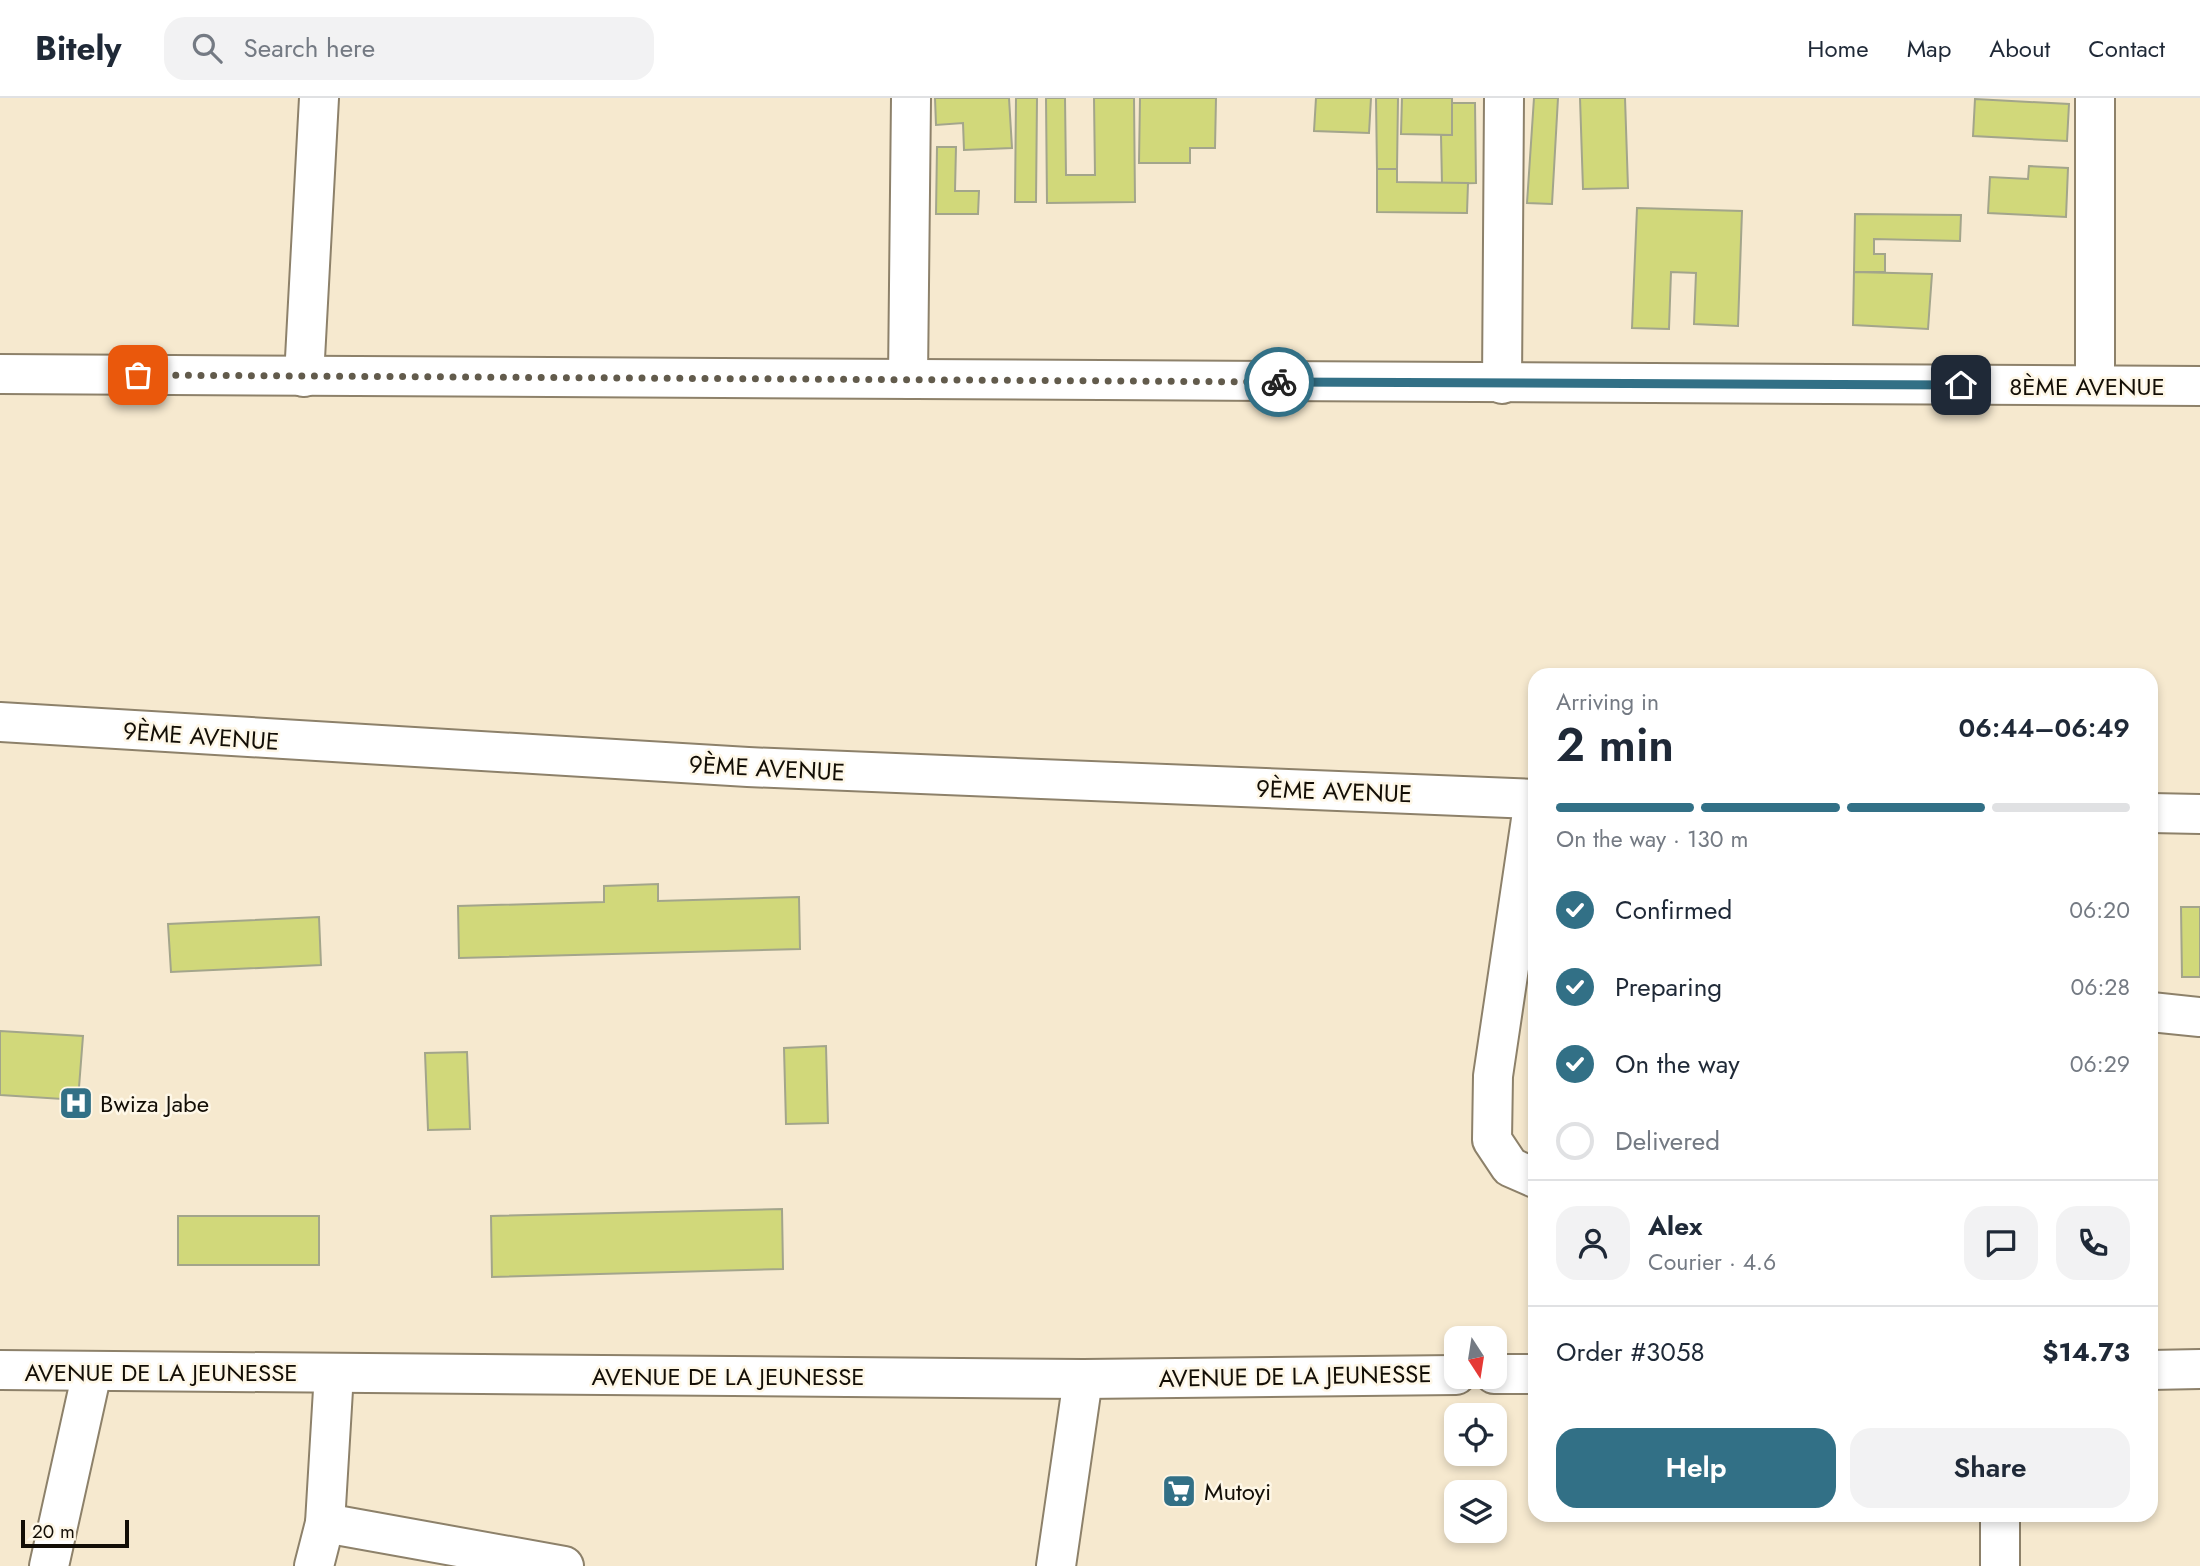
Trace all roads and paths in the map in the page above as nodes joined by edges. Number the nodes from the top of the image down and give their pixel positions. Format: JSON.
{"nodes":[{"id":1,"x":319,"y":98,"type":"edge"},
{"id":2,"x":911,"y":98,"type":"edge"},
{"id":3,"x":1504,"y":98,"type":"edge"},
{"id":4,"x":2095,"y":98,"type":"edge"},
{"id":5,"x":0,"y":374,"type":"edge"},
{"id":6,"x":304,"y":377,"type":"junction"},
{"id":7,"x":908,"y":379,"type":"junction"},
{"id":8,"x":1502,"y":384,"type":"junction"},
{"id":9,"x":2095,"y":385,"type":"junction"},
{"id":10,"x":2200,"y":386,"type":"edge"},
{"id":11,"x":0,"y":722,"type":"edge"},
{"id":12,"x":1528,"y":799,"type":"edge"},
{"id":13,"x":2158,"y":813,"type":"edge"},
{"id":14,"x":2200,"y":814,"type":"edge"},
{"id":15,"x":1528,"y":840,"type":"edge"},
{"id":16,"x":2158,"y":1013,"type":"edge"},
{"id":17,"x":2200,"y":1017,"type":"edge"},
{"id":18,"x":1528,"y":1175,"type":"edge"},
{"id":19,"x":2200,"y":1369,"type":"edge"},
{"id":20,"x":0,"y":1370,"type":"edge"},
{"id":21,"x":2158,"y":1370,"type":"edge"},
{"id":22,"x":92,"y":1373,"type":"junction"},
{"id":23,"x":334,"y":1373,"type":"junction"},
{"id":24,"x":1507,"y":1374,"type":"edge"},
{"id":25,"x":1528,"y":1374,"type":"edge"},
{"id":26,"x":1444,"y":1375,"type":"edge"},
{"id":27,"x":1083,"y":1379,"type":"junction"},
{"id":28,"x":2000,"y":1522,"type":"edge"},
{"id":29,"x":325,"y":1523,"type":"junction"},
{"id":30,"x":49,"y":1566,"type":"edge"},
{"id":31,"x":314,"y":1566,"type":"edge"},
{"id":32,"x":564,"y":1566,"type":"edge"},
{"id":33,"x":1056,"y":1566,"type":"edge"},
{"id":34,"x":2000,"y":1566,"type":"edge"}],
"edges":[{"from":1,"to":6,"type":"street"},
{"from":2,"to":7,"type":"street"},
{"from":3,"to":8,"type":"street"},
{"from":4,"to":9,"type":"street"},
{"from":5,"to":6,"type":"street","name":"8ÈME AVENUE"},
{"from":6,"to":7,"type":"street","name":"8ÈME AVENUE"},
{"from":7,"to":8,"type":"street","name":"8ÈME AVENUE"},
{"from":8,"to":9,"type":"street","name":"8ÈME AVENUE"},
{"from":9,"to":10,"type":"street","name":"8ÈME AVENUE"},
{"from":11,"to":12,"type":"street","name":"9ÈME AVENUE"},
{"from":13,"to":14,"type":"street"},
{"from":15,"to":18,"type":"street"},
{"from":16,"to":17,"type":"street"},
{"from":19,"to":21,"type":"street"},
{"from":20,"to":22,"type":"street","name":"AVENUE DE LA JEUNESSE"},
{"from":22,"to":23,"type":"street","name":"AVENUE DE LA JEUNESSE"},
{"from":22,"to":30,"type":"street"},
{"from":23,"to":27,"type":"street","name":"AVENUE DE LA JEUNESSE"},
{"from":23,"to":29,"type":"street"},
{"from":24,"to":25,"type":"street"},
{"from":26,"to":27,"type":"street","name":"AVENUE DE LA JEUNESSE"},
{"from":27,"to":33,"type":"street"},
{"from":28,"to":34,"type":"street"},
{"from":29,"to":31,"type":"street"},
{"from":29,"to":32,"type":"street"}]}
